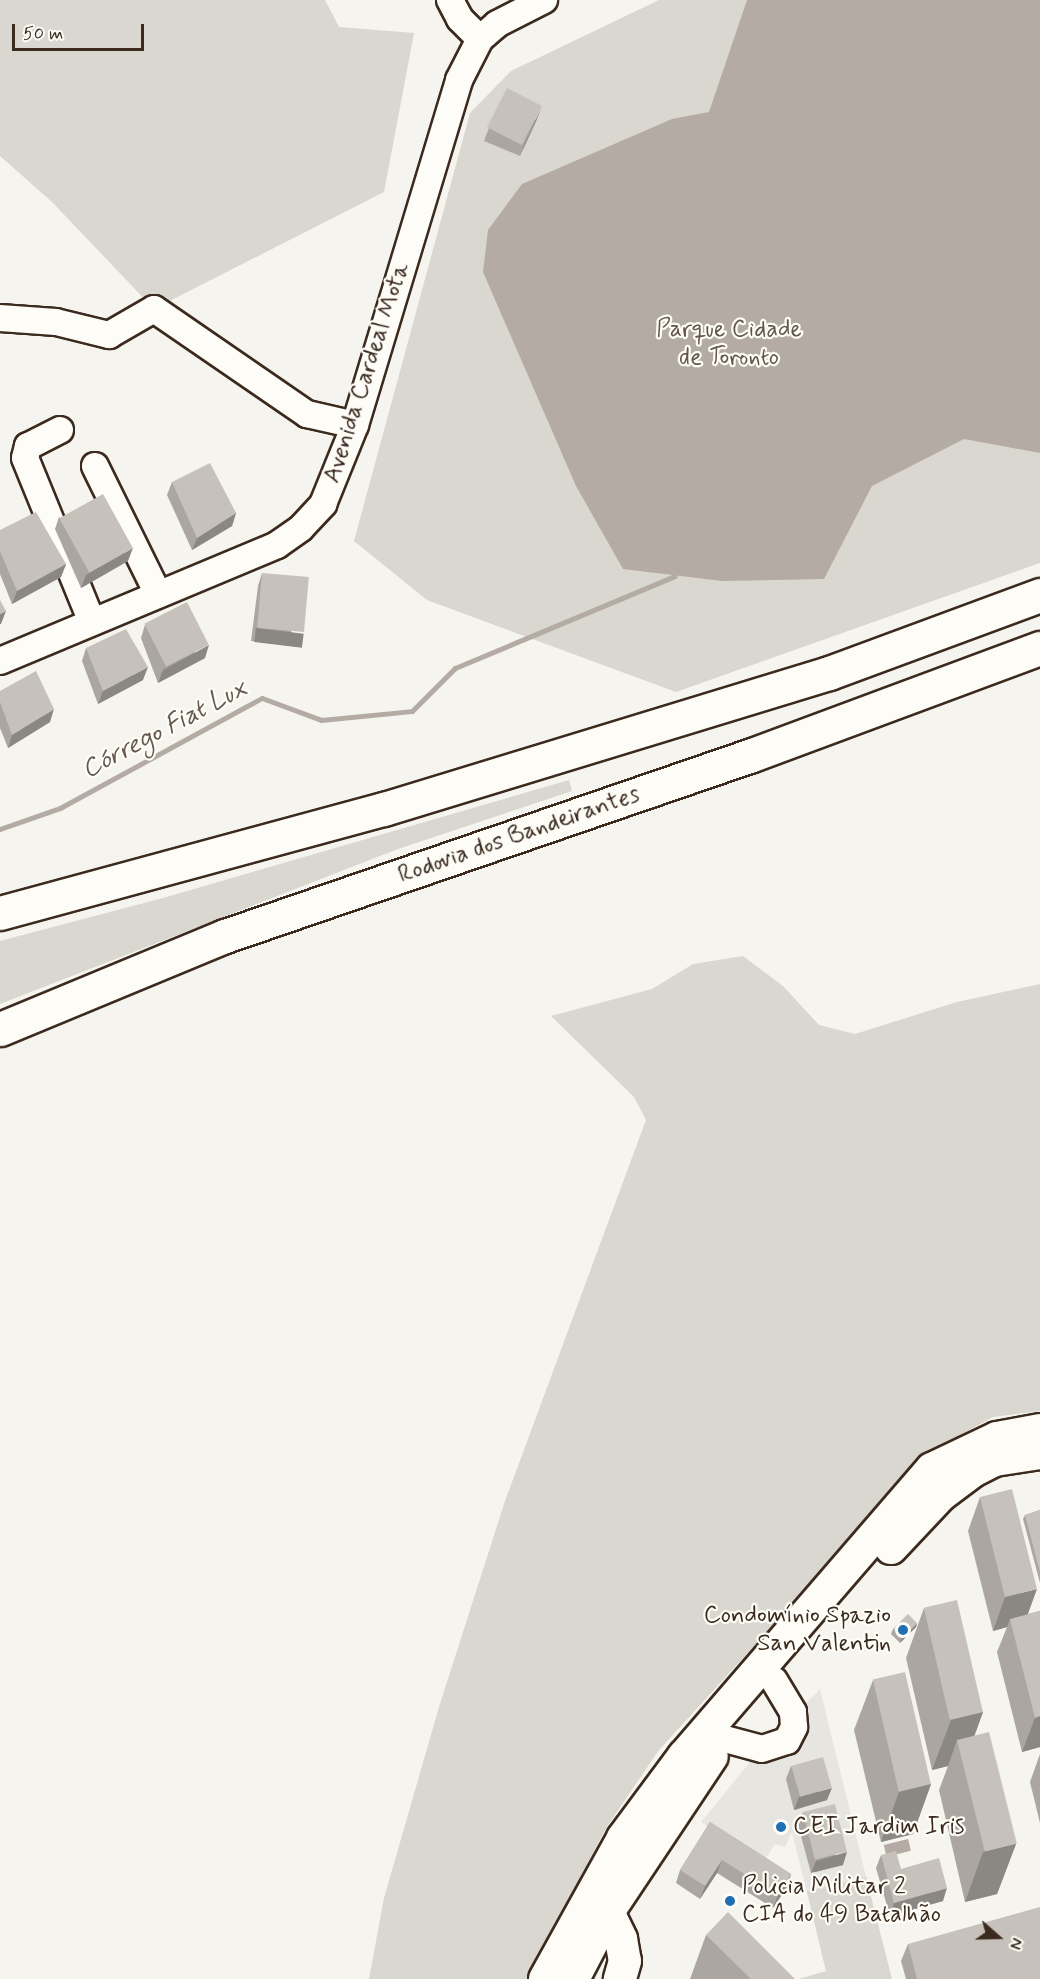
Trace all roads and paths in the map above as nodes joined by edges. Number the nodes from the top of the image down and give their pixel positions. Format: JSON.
{"nodes":[{"id":1,"x":450,"y":0,"type":"edge"},
{"id":2,"x":544,"y":0,"type":"edge"},
{"id":3,"x":480,"y":39,"type":"junction"},
{"id":4,"x":0,"y":318,"type":"edge"},
{"id":5,"x":355,"y":424,"type":"junction"},
{"id":6,"x":60,"y":430,"type":"dead end"},
{"id":7,"x":94,"y":466,"type":"dead end"},
{"id":8,"x":158,"y":594,"type":"junction"},
{"id":9,"x":1040,"y":595,"type":"edge"},
{"id":10,"x":92,"y":622,"type":"junction"},
{"id":11,"x":1040,"y":648,"type":"edge"},
{"id":12,"x":0,"y":661,"type":"edge"},
{"id":13,"x":0,"y":913,"type":"edge"},
{"id":14,"x":0,"y":1029,"type":"edge"},
{"id":15,"x":1040,"y":1430,"type":"edge"},
{"id":16,"x":1040,"y":1453,"type":"edge"},
{"id":17,"x":774,"y":1680,"type":"junction"},
{"id":18,"x":725,"y":1739,"type":"junction"},
{"id":19,"x":608,"y":1912,"type":"junction"},
{"id":20,"x":574,"y":1950,"type":"junction"},
{"id":21,"x":545,"y":1979,"type":"edge"},
{"id":22,"x":573,"y":1979,"type":"edge"},
{"id":23,"x":607,"y":1979,"type":"edge"},
{"id":24,"x":620,"y":1979,"type":"edge"}],
"edges":[{"from":1,"to":3,"type":"street"},
{"from":2,"to":3,"type":"street","name":"Avenida Cardeal Mota"},
{"from":3,"to":5,"type":"street","name":"Avenida Cardeal Mota"},
{"from":4,"to":5,"type":"street"},
{"from":5,"to":8,"type":"street","name":"Avenida Cardeal Mota"},
{"from":6,"to":10,"type":"street"},
{"from":7,"to":8,"type":"street"},
{"from":8,"to":10,"type":"street","name":"Avenida Cardeal Mota"},
{"from":9,"to":13,"type":"highway"},
{"from":10,"to":12,"type":"street","name":"Avenida Cardeal Mota"},
{"from":11,"to":14,"type":"highway","name":"Rodovia dos Bandeirantes"},
{"from":15,"to":20,"type":"main road"},
{"from":16,"to":17,"type":"main road"},
{"from":17,"to":18,"type":"main road"},
{"from":17,"to":18,"type":"street"},
{"from":18,"to":19,"type":"main road"},
{"from":19,"to":20,"type":"main road"},
{"from":19,"to":24,"type":"main road"},
{"from":20,"to":21,"type":"main road"},
{"from":20,"to":22,"type":"main road"},
{"from":20,"to":23,"type":"main road"}]}
